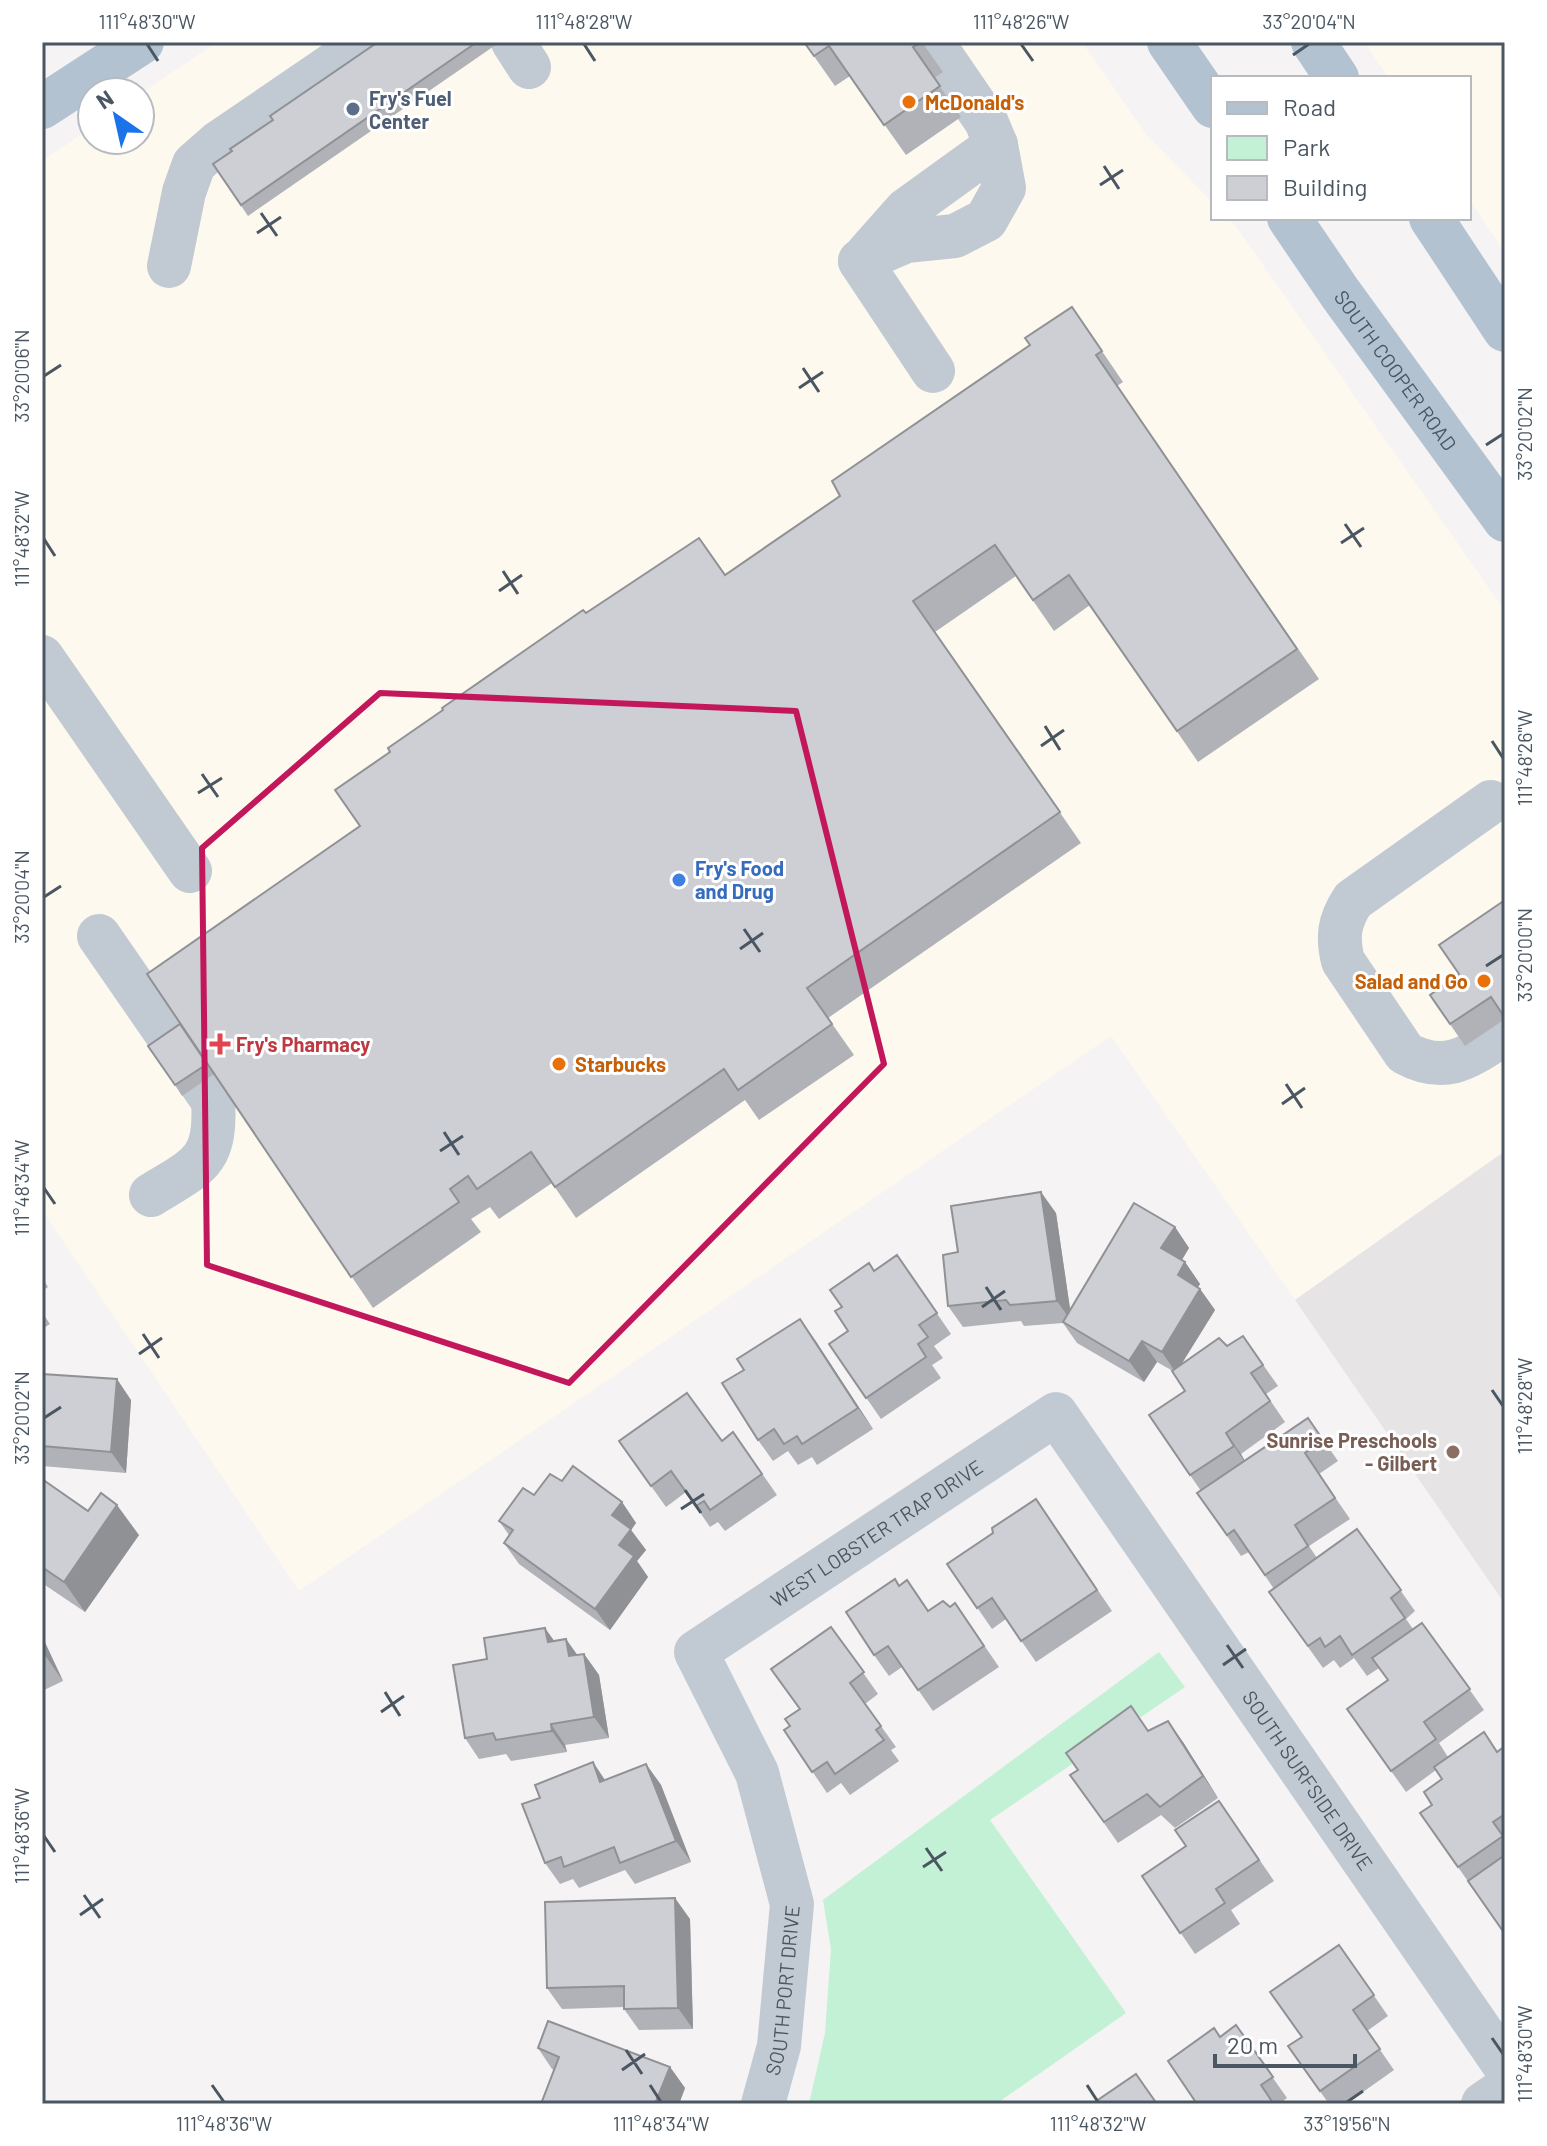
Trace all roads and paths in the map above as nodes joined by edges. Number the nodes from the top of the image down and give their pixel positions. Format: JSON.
{"nodes":[{"id":1,"x":142,"y":42,"type":"edge"},
{"id":2,"x":366,"y":42,"type":"edge"},
{"id":3,"x":932,"y":42,"type":"edge"},
{"id":4,"x":1169,"y":42,"type":"edge"},
{"id":5,"x":1313,"y":42,"type":"edge"},
{"id":6,"x":1336,"y":76,"type":"edge"},
{"id":7,"x":1211,"y":103,"type":"edge"},
{"id":8,"x":42,"y":107,"type":"edge"},
{"id":9,"x":1290,"y":220,"type":"edge"},
{"id":10,"x":1432,"y":220,"type":"edge"},
{"id":11,"x":169,"y":266,"type":"dead end"},
{"id":12,"x":1505,"y":330,"type":"edge"},
{"id":13,"x":933,"y":371,"type":"dead end"},
{"id":14,"x":1505,"y":520,"type":"edge"},
{"id":15,"x":42,"y":657,"type":"edge"},
{"id":16,"x":1491,"y":802,"type":"dead end"},
{"id":17,"x":190,"y":871,"type":"dead end"},
{"id":18,"x":99,"y":936,"type":"dead end"},
{"id":19,"x":1505,"y":1033,"type":"edge"},
{"id":20,"x":151,"y":1195,"type":"dead end"},
{"id":21,"x":1056,"y":1414,"type":"joint"},
{"id":22,"x":696,"y":1652,"type":"joint"},
{"id":23,"x":1505,"y":2066,"type":"edge"},
{"id":24,"x":1505,"y":2089,"type":"edge"},
{"id":25,"x":763,"y":2104,"type":"edge"},
{"id":26,"x":1483,"y":2104,"type":"edge"}],
"edges":[{"from":1,"to":8,"type":"main road"},
{"from":2,"to":11,"type":"street"},
{"from":3,"to":13,"type":"street"},
{"from":4,"to":7,"type":"main road"},
{"from":5,"to":6,"type":"main road"},
{"from":9,"to":14,"type":"main road","name":"SOUTH COOPER ROAD"},
{"from":10,"to":12,"type":"main road"},
{"from":15,"to":17,"type":"street"},
{"from":16,"to":19,"type":"street"},
{"from":18,"to":20,"type":"street"},
{"from":21,"to":22,"type":"street","name":"WEST LOBSTER TRAP DRIVE"},
{"from":21,"to":23,"type":"street","name":"SOUTH SURFSIDE DRIVE"},
{"from":22,"to":25,"type":"street","name":"SOUTH PORT DRIVE"},
{"from":24,"to":26,"type":"street"}]}
